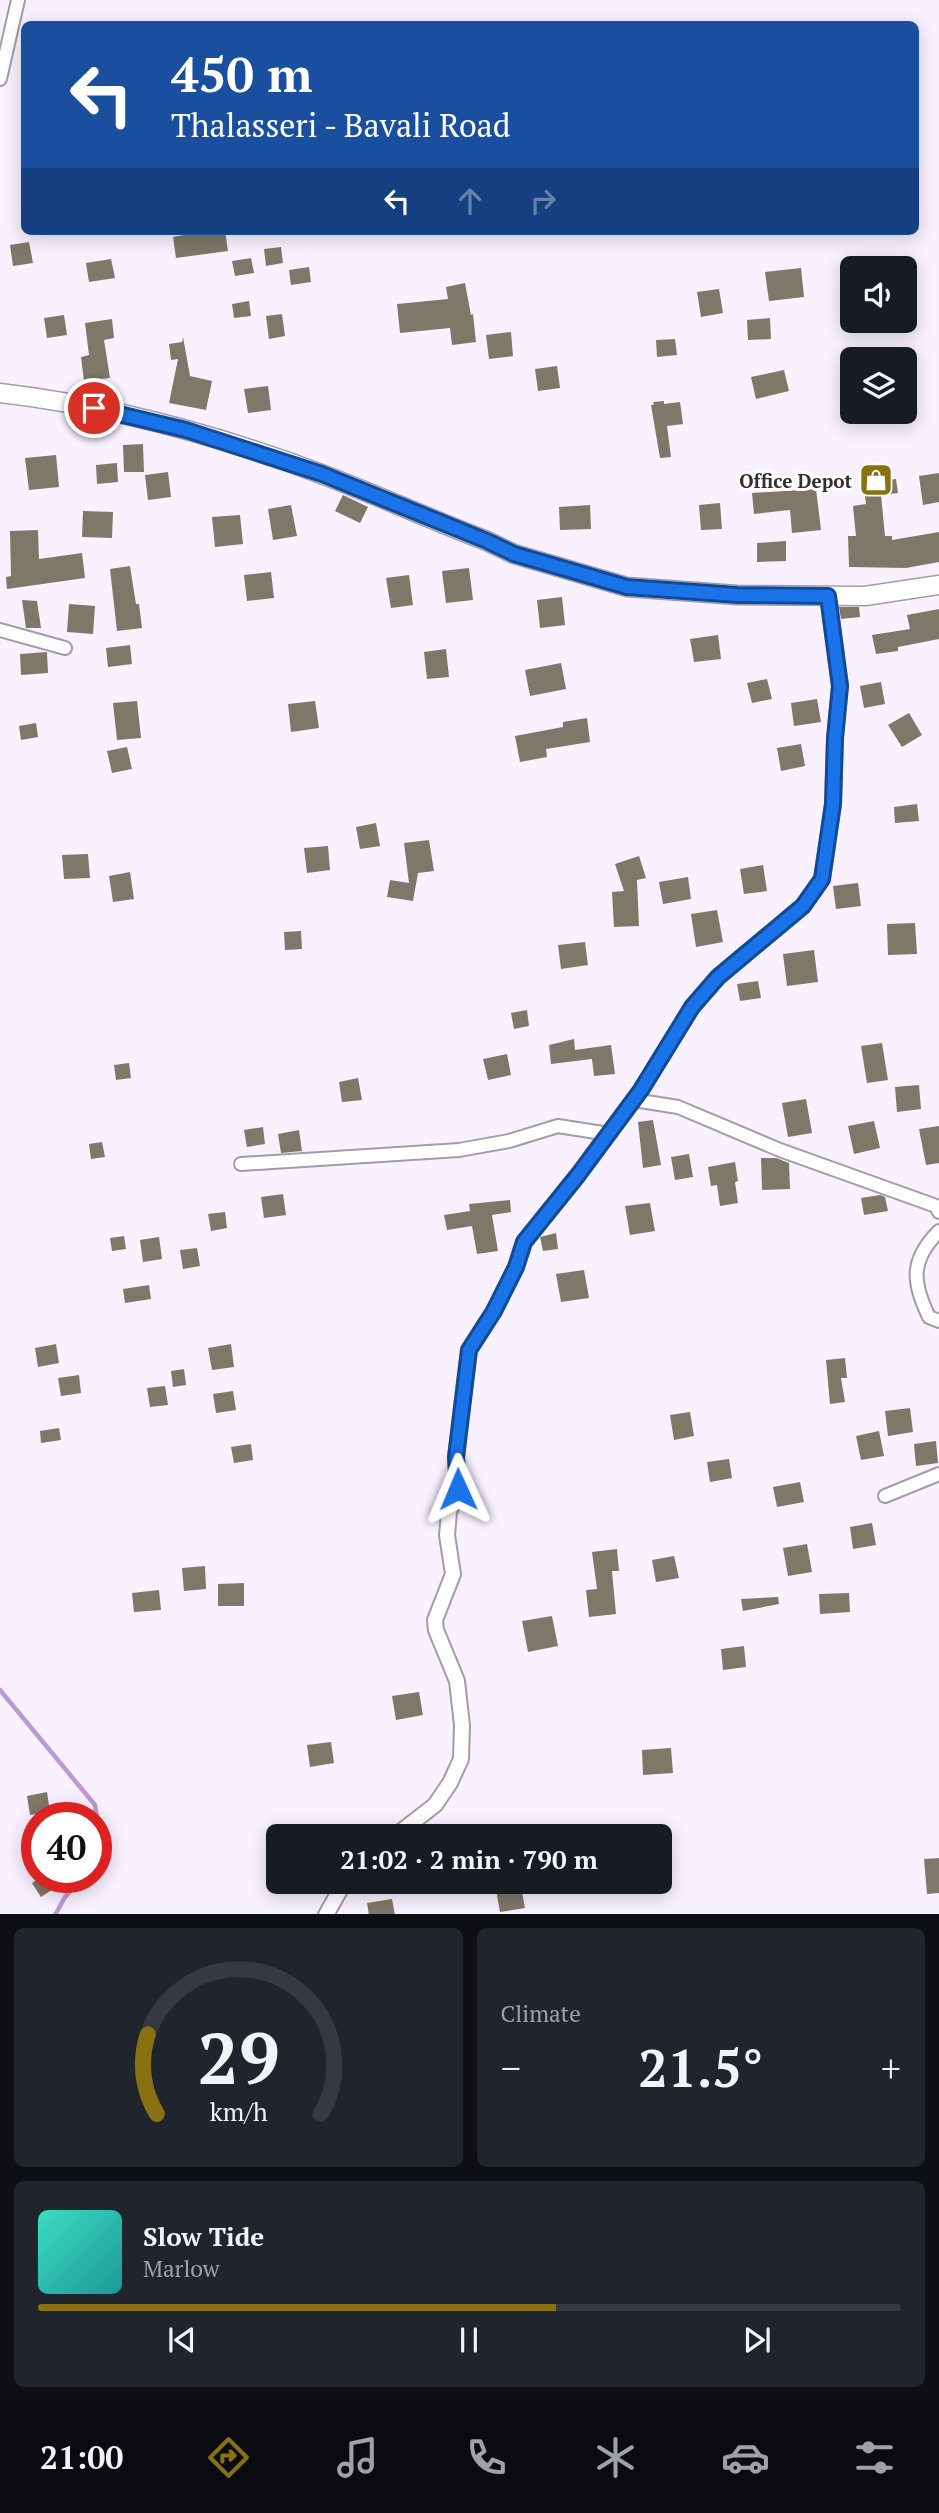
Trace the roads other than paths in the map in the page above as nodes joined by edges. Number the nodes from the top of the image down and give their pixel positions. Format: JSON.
{"nodes":[{"id":1,"x":18,"y":0,"type":"edge"},
{"id":2,"x":0,"y":79,"type":"edge"},
{"id":3,"x":0,"y":393,"type":"edge"},
{"id":4,"x":939,"y":585,"type":"edge"},
{"id":5,"x":828,"y":596,"type":"junction"},
{"id":6,"x":0,"y":629,"type":"edge"},
{"id":7,"x":65,"y":648,"type":"dead end"},
{"id":8,"x":634,"y":1100,"type":"junction"},
{"id":9,"x":608,"y":1134,"type":"junction"},
{"id":10,"x":241,"y":1164,"type":"dead end"},
{"id":11,"x":939,"y":1212,"type":"edge"},
{"id":12,"x":939,"y":1231,"type":"edge"},
{"id":13,"x":939,"y":1321,"type":"edge"},
{"id":14,"x":939,"y":1474,"type":"edge"},
{"id":15,"x":885,"y":1496,"type":"dead end"},
{"id":16,"x":411,"y":1824,"type":"edge"},
{"id":17,"x":338,"y":1894,"type":"edge"},
{"id":18,"x":326,"y":1914,"type":"edge"}],
"edges":[{"from":1,"to":2,"type":"street"},
{"from":3,"to":5,"type":"main road"},
{"from":4,"to":5,"type":"main road"},
{"from":5,"to":8,"type":"street"},
{"from":6,"to":7,"type":"street"},
{"from":8,"to":9,"type":"street"},
{"from":8,"to":11,"type":"street"},
{"from":9,"to":10,"type":"street"},
{"from":9,"to":16,"type":"street"},
{"from":12,"to":13,"type":"street"},
{"from":14,"to":15,"type":"street"},
{"from":17,"to":18,"type":"street"}]}
